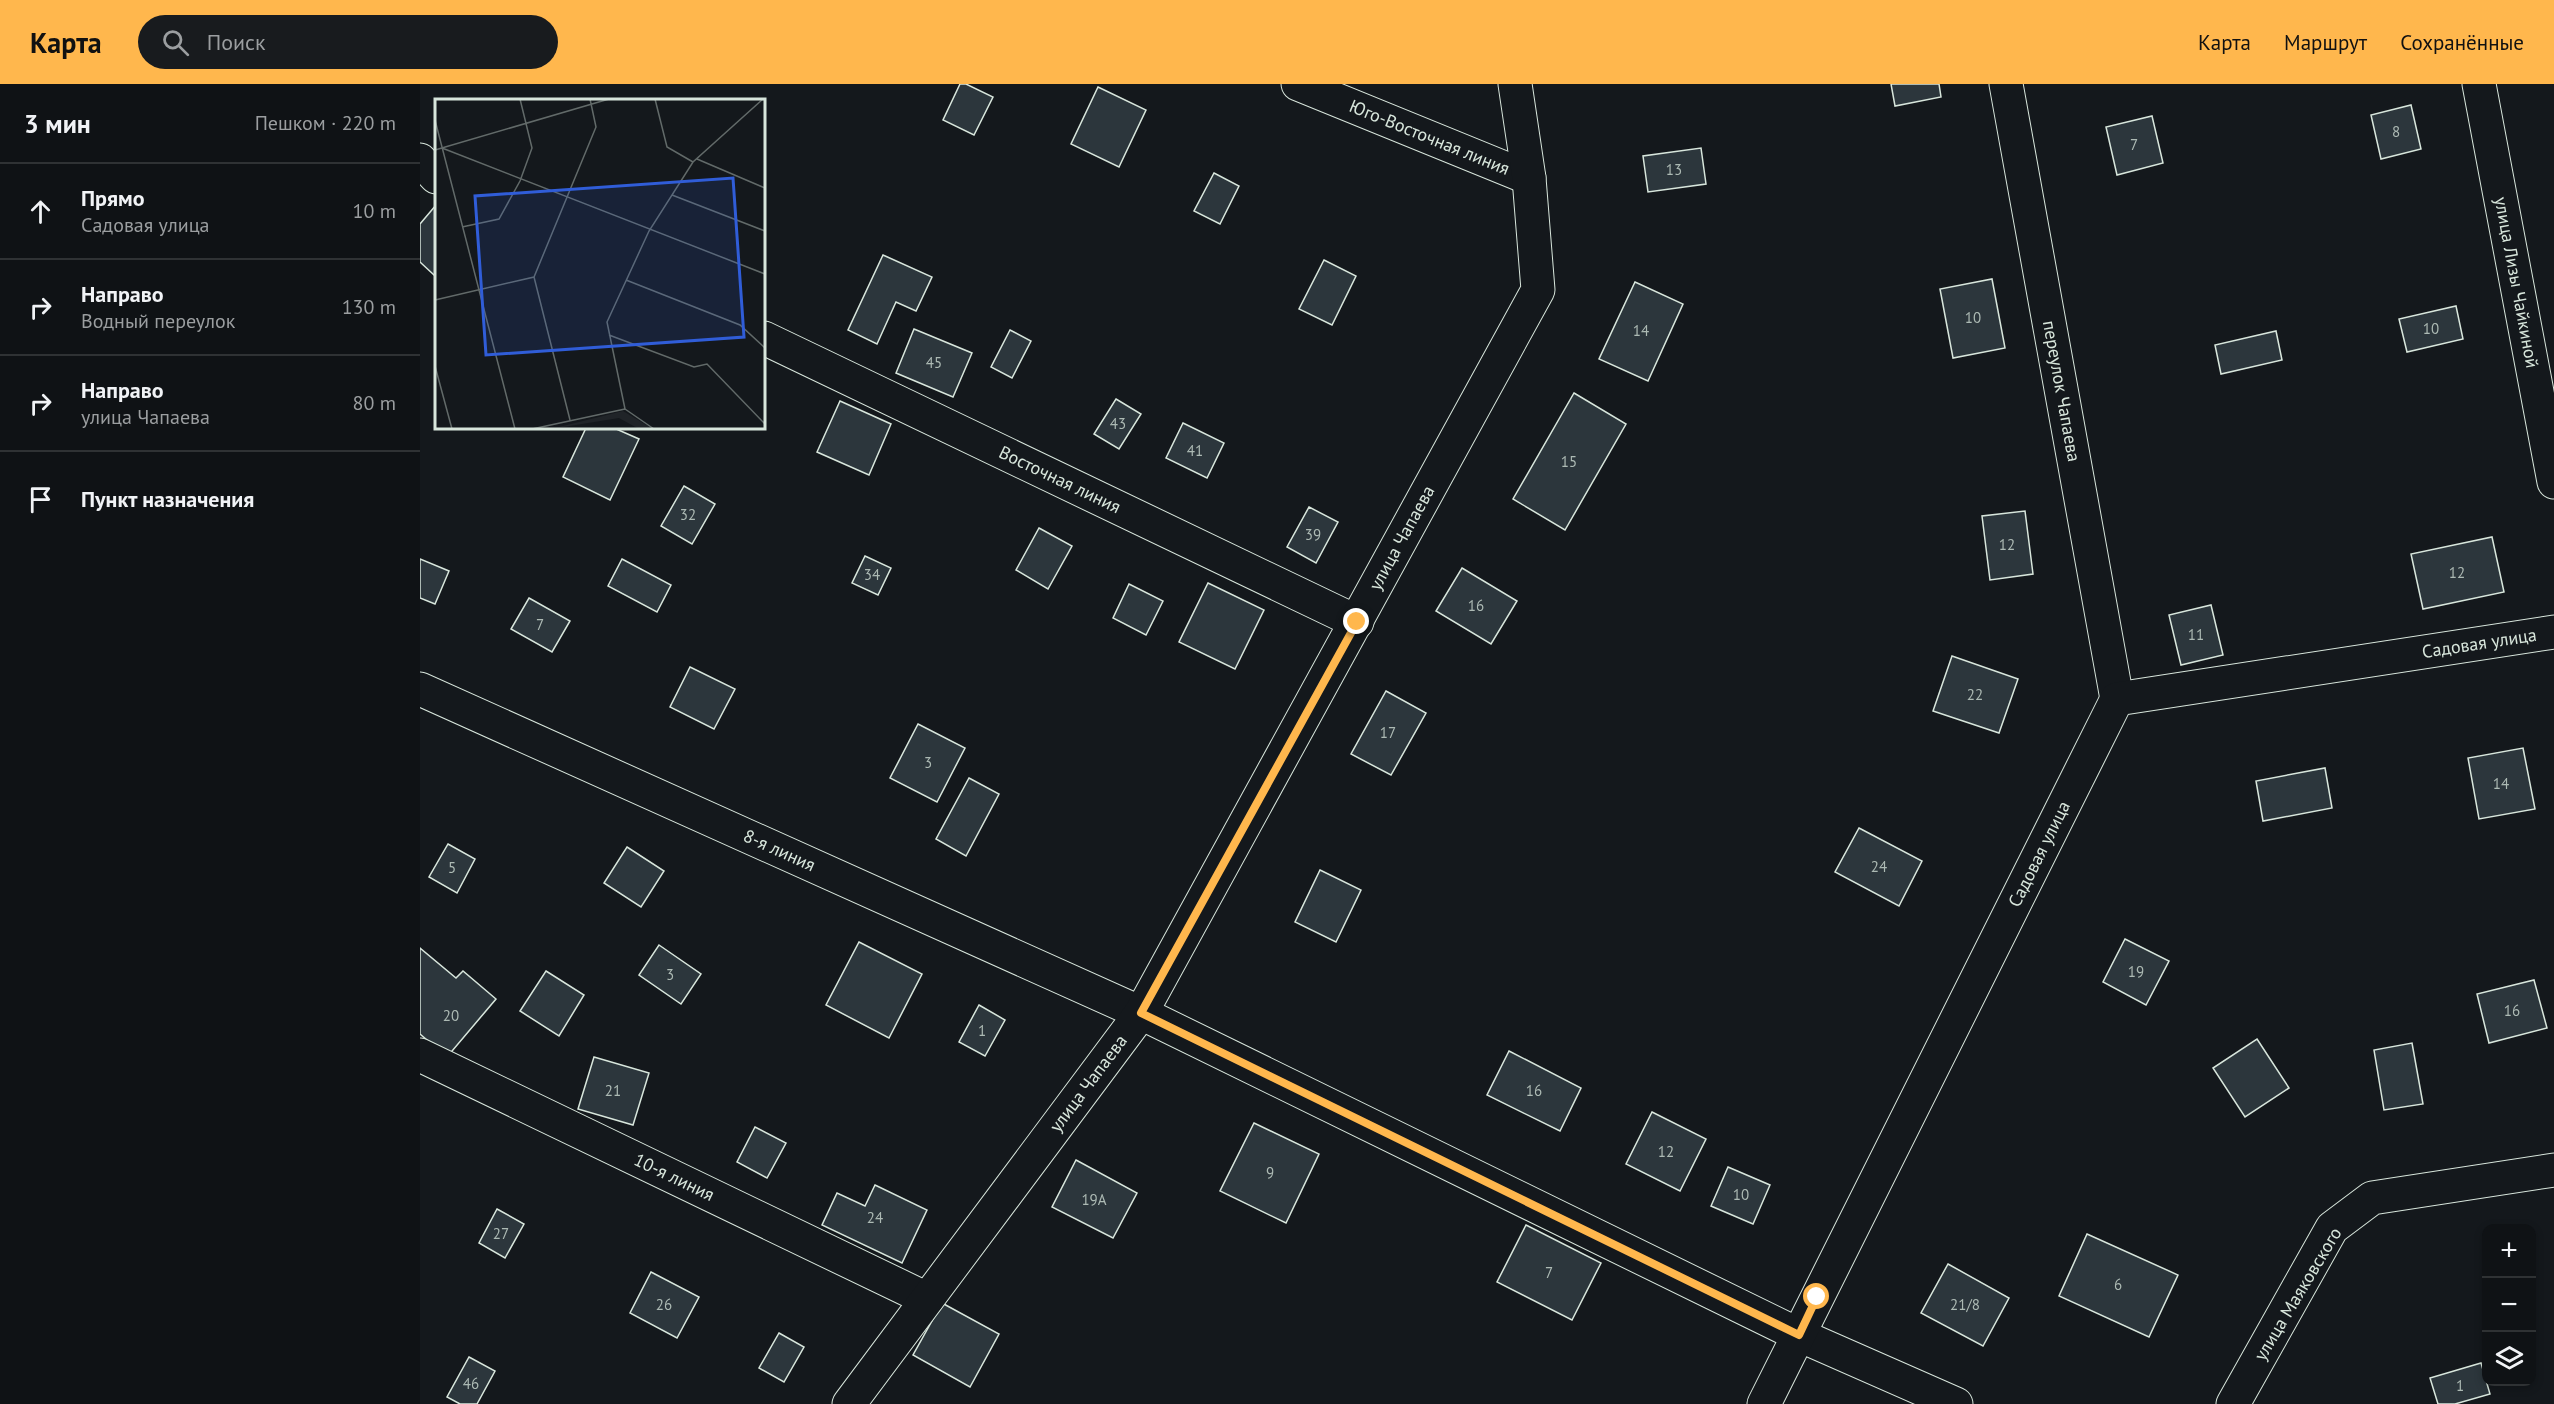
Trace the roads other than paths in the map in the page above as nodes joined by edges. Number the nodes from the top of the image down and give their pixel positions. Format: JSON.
{"nodes":[{"id":1,"x":1298,"y":84,"type":"edge"},
{"id":2,"x":1515,"y":84,"type":"edge"},
{"id":3,"x":2006,"y":84,"type":"edge"},
{"id":4,"x":2480,"y":84,"type":"edge"},
{"id":5,"x":420,"y":160,"type":"edge"},
{"id":6,"x":435,"y":176,"type":"edge"},
{"id":7,"x":1528,"y":178,"type":"junction"},
{"id":8,"x":765,"y":338,"type":"edge"},
{"id":9,"x":2554,"y":482,"type":"edge"},
{"id":10,"x":1357,"y":622,"type":"junction"},
{"id":11,"x":2554,"y":632,"type":"edge"},
{"id":12,"x":420,"y":689,"type":"edge"},
{"id":13,"x":2117,"y":699,"type":"junction"},
{"id":14,"x":1141,"y":1013,"type":"junction"},
{"id":15,"x":420,"y":1055,"type":"edge"},
{"id":16,"x":2554,"y":1170,"type":"edge"},
{"id":17,"x":927,"y":1299,"type":"junction"},
{"id":18,"x":1799,"y":1335,"type":"junction"},
{"id":19,"x":849,"y":1404,"type":"edge"},
{"id":20,"x":1764,"y":1404,"type":"edge"},
{"id":21,"x":1956,"y":1404,"type":"edge"},
{"id":22,"x":2233,"y":1404,"type":"edge"}],
"edges":[{"from":1,"to":7,"type":"street","name":"Юго-Восточная линия"},
{"from":2,"to":7,"type":"street","name":"улица Чапаева"},
{"from":3,"to":13,"type":"street","name":"переулок Чапаева"},
{"from":4,"to":9,"type":"street","name":"улица Лизы Чайкиной"},
{"from":5,"to":6,"type":"street"},
{"from":7,"to":10,"type":"street","name":"улица Чапаева"},
{"from":8,"to":10,"type":"street","name":"Восточная линия"},
{"from":10,"to":14,"type":"street","name":"улица Чапаева"},
{"from":11,"to":13,"type":"street","name":"Садовая улица"},
{"from":12,"to":14,"type":"street","name":"8-я линия"},
{"from":13,"to":18,"type":"street","name":"Садовая улица"},
{"from":14,"to":17,"type":"street","name":"улица Чапаева"},
{"from":14,"to":18,"type":"street","name":"8-я линия"},
{"from":15,"to":17,"type":"street","name":"10-я линия"},
{"from":16,"to":22,"type":"street","name":"улица Маяковского"},
{"from":17,"to":19,"type":"street","name":"улица Чапаева"},
{"from":18,"to":20,"type":"street","name":"Садовая улица"},
{"from":18,"to":21,"type":"street","name":"8-я линия"}]}
